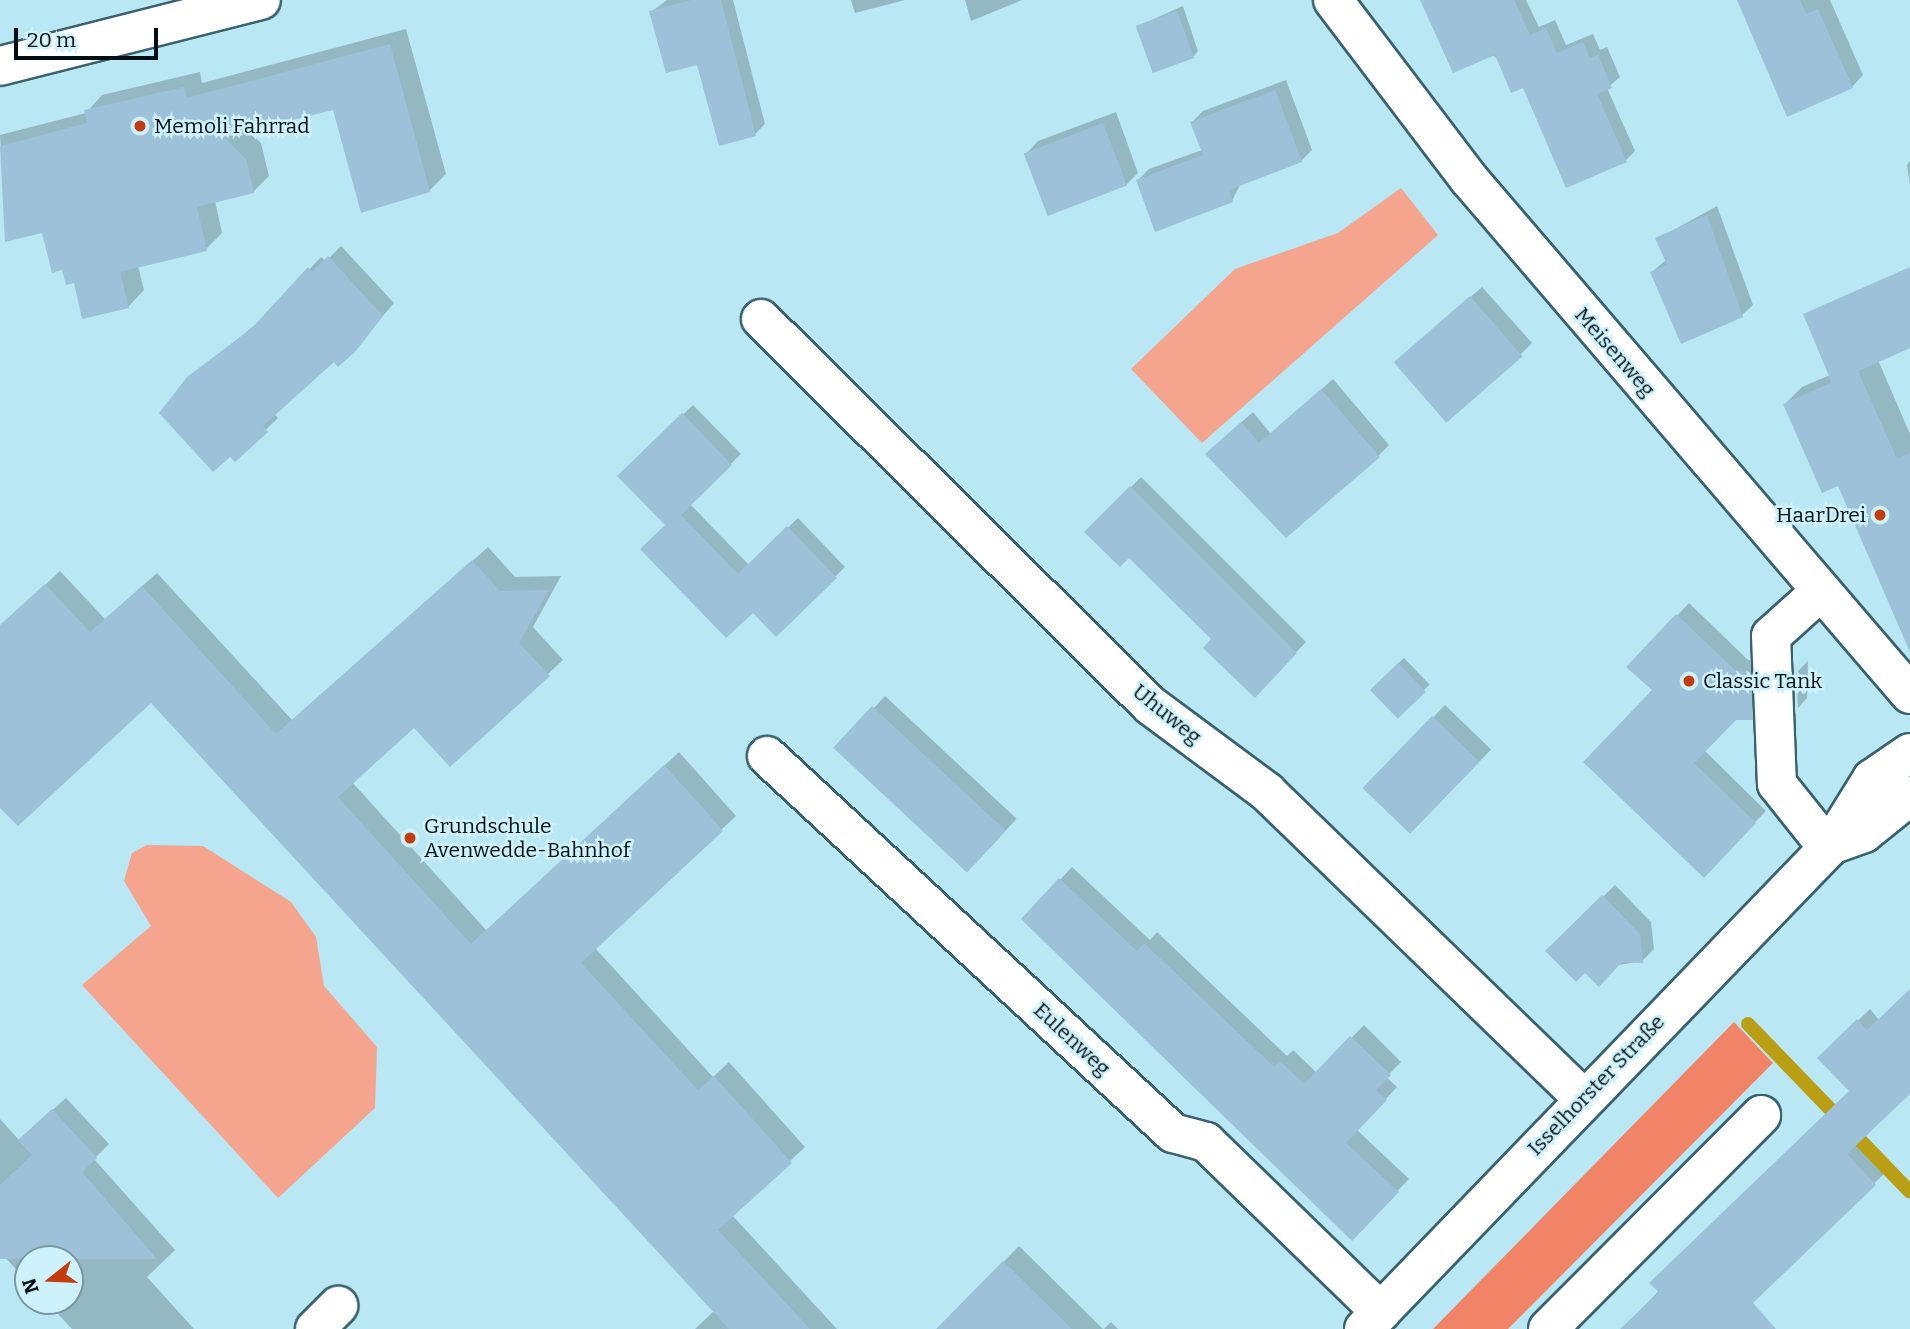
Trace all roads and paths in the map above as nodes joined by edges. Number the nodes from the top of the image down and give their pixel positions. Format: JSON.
{"nodes":[{"id":1,"x":1333,"y":0,"type":"edge"},
{"id":2,"x":247,"y":2,"type":"edge"},
{"id":3,"x":0,"y":66,"type":"edge"},
{"id":4,"x":761,"y":319,"type":"dead end"},
{"id":5,"x":1821,"y":591,"type":"junction"},
{"id":6,"x":1910,"y":694,"type":"edge"},
{"id":7,"x":1910,"y":753,"type":"edge"},
{"id":8,"x":767,"y":756,"type":"dead end"},
{"id":9,"x":1910,"y":796,"type":"edge"},
{"id":10,"x":1829,"y":846,"type":"junction"},
{"id":11,"x":1583,"y":1098,"type":"junction"},
{"id":12,"x":1761,"y":1115,"type":"dead end"},
{"id":13,"x":1373,"y":1320,"type":"edge"},
{"id":14,"x":1549,"y":1329,"type":"edge"}],
"edges":[{"from":1,"to":5,"type":"street","name":"Meisenweg"},
{"from":2,"to":3,"type":"street"},
{"from":4,"to":11,"type":"street","name":"Uhuweg"},
{"from":5,"to":6,"type":"street","name":"Meisenweg"},
{"from":5,"to":10,"type":"street"},
{"from":7,"to":10,"type":"street","name":"Isselhorster Straße"},
{"from":8,"to":13,"type":"street","name":"Eulenweg"},
{"from":9,"to":10,"type":"street","name":"Isselhorster Straße"},
{"from":10,"to":11,"type":"street","name":"Isselhorster Straße"},
{"from":11,"to":13,"type":"street","name":"Isselhorster Straße"},
{"from":12,"to":14,"type":"street"}]}
